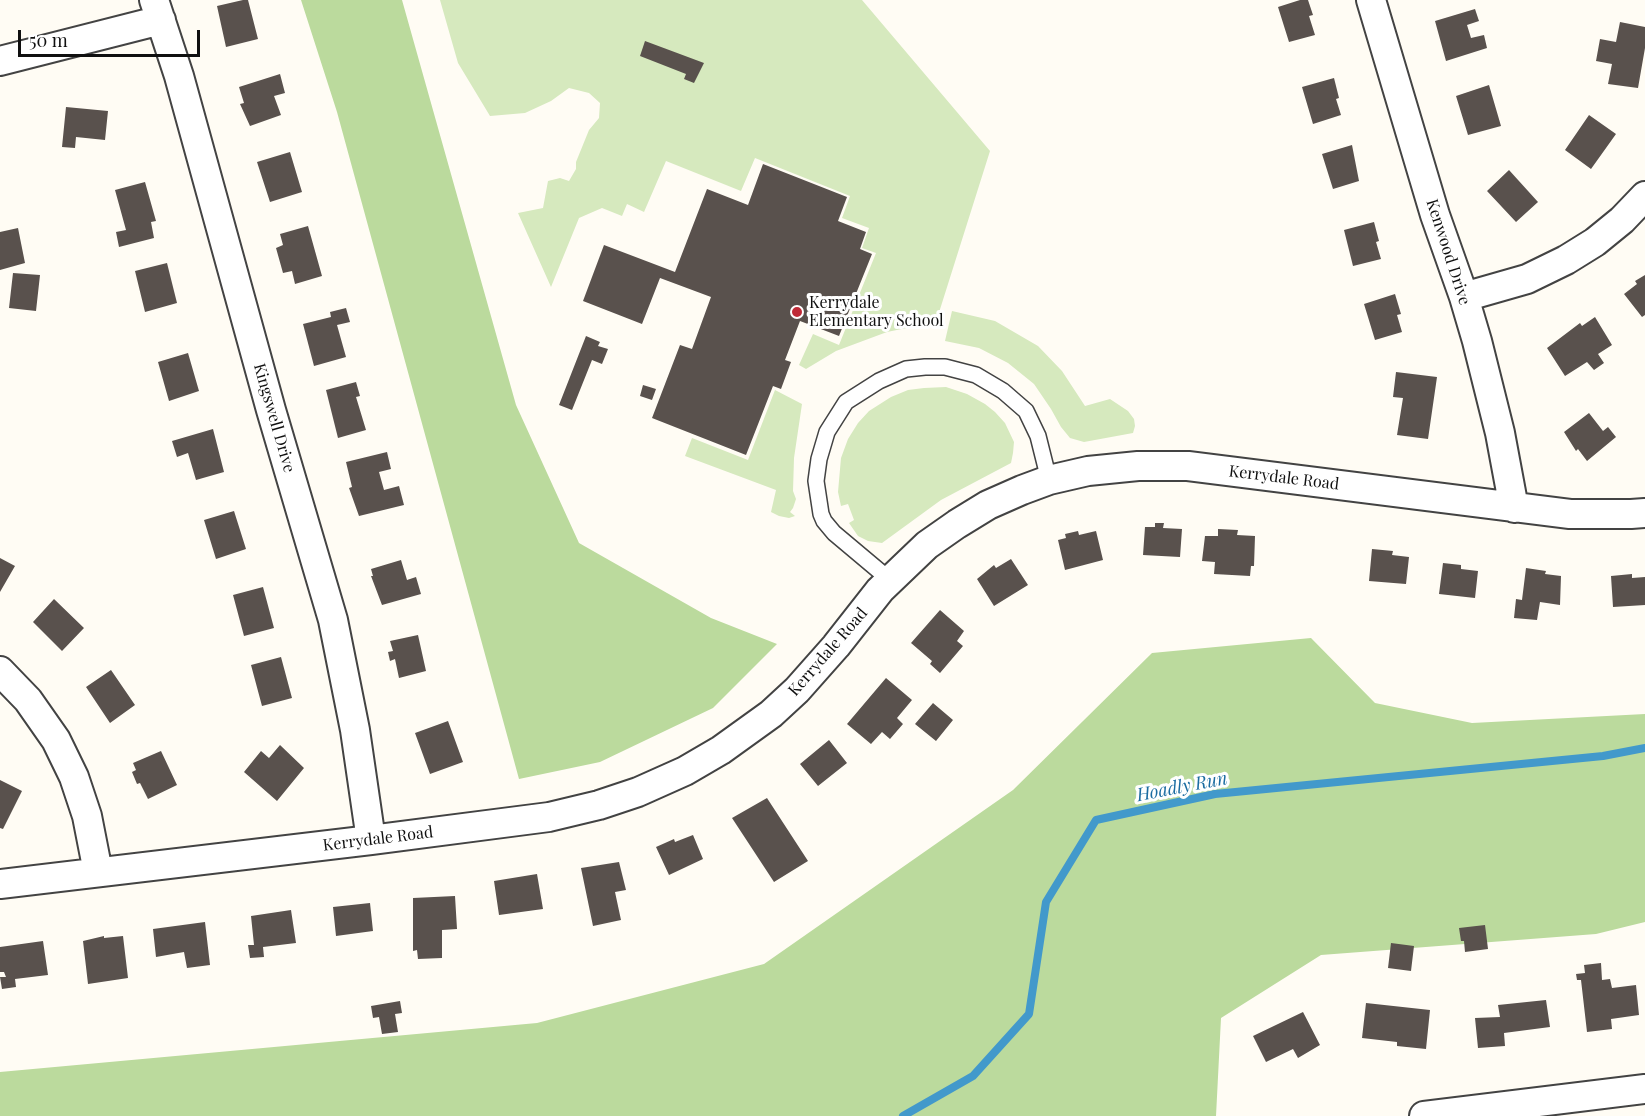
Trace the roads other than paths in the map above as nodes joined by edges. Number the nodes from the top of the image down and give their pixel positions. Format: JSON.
{"nodes":[{"id":1,"x":1371,"y":0,"type":"edge"},
{"id":2,"x":158,"y":10,"type":"edge"},
{"id":3,"x":0,"y":61,"type":"edge"},
{"id":4,"x":1645,"y":196,"type":"edge"},
{"id":5,"x":1464,"y":297,"type":"junction"},
{"id":6,"x":1048,"y":480,"type":"junction"},
{"id":7,"x":1514,"y":508,"type":"junction"},
{"id":8,"x":1645,"y":513,"type":"edge"},
{"id":9,"x":890,"y":580,"type":"junction"},
{"id":10,"x":0,"y":671,"type":"edge"},
{"id":11,"x":371,"y":840,"type":"junction"},
{"id":12,"x":98,"y":872,"type":"junction"},
{"id":13,"x":0,"y":884,"type":"edge"},
{"id":14,"x":1645,"y":1089,"type":"edge"},
{"id":15,"x":1424,"y":1116,"type":"edge"}],
"edges":[{"from":1,"to":5,"type":"street","name":"Kenwood Drive"},
{"from":2,"to":3,"type":"street"},
{"from":2,"to":11,"type":"street","name":"Kingswell Drive"},
{"from":4,"to":5,"type":"street"},
{"from":5,"to":7,"type":"street","name":"Kenwood Drive"},
{"from":6,"to":7,"type":"street","name":"Kerrydale Road"},
{"from":6,"to":9,"type":"street","name":"Kerrydale Road"},
{"from":6,"to":9,"type":"lane"},
{"from":7,"to":8,"type":"street","name":"Kerrydale Road"},
{"from":9,"to":11,"type":"street","name":"Kerrydale Road"},
{"from":10,"to":12,"type":"street"},
{"from":11,"to":12,"type":"street","name":"Kerrydale Road"},
{"from":12,"to":13,"type":"street","name":"Kerrydale Road"},
{"from":14,"to":15,"type":"street"}]}
